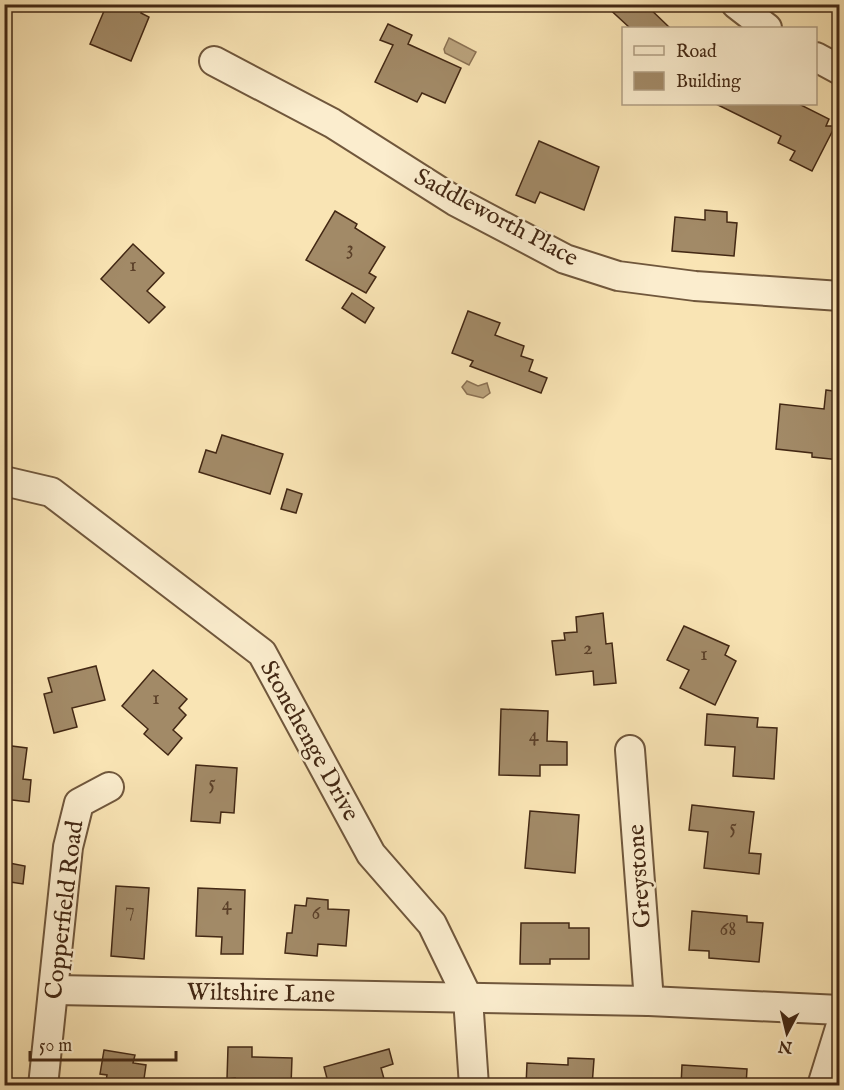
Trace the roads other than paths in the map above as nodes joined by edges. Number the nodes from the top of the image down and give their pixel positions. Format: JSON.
{"nodes":[{"id":1,"x":736,"y":4,"type":"edge"},
{"id":2,"x":766,"y":27,"type":"edge"},
{"id":3,"x":817,"y":58,"type":"edge"},
{"id":4,"x":214,"y":61,"type":"dead end"},
{"id":5,"x":840,"y":70,"type":"edge"},
{"id":6,"x":840,"y":296,"type":"edge"},
{"id":7,"x":4,"y":482,"type":"edge"},
{"id":8,"x":630,"y":750,"type":"dead end"},
{"id":9,"x":109,"y":788,"type":"dead end"},
{"id":10,"x":55,"y":990,"type":"junction"},
{"id":11,"x":468,"y":998,"type":"junction"},
{"id":12,"x":649,"y":1001,"type":"junction"},
{"id":13,"x":840,"y":1010,"type":"edge"},
{"id":14,"x":840,"y":1028,"type":"edge"},
{"id":15,"x":43,"y":1086,"type":"edge"},
{"id":16,"x":474,"y":1086,"type":"edge"},
{"id":17,"x":822,"y":1086,"type":"edge"}],
"edges":[{"from":1,"to":2,"type":"street"},
{"from":3,"to":5,"type":"street"},
{"from":4,"to":6,"type":"street","name":"Saddleworth Place"},
{"from":7,"to":11,"type":"street","name":"Stonehenge Drive"},
{"from":8,"to":12,"type":"street","name":"Greystone"},
{"from":9,"to":10,"type":"street","name":"Copperfield Road"},
{"from":10,"to":11,"type":"street","name":"Wiltshire Lane"},
{"from":10,"to":15,"type":"street","name":"Copperfield Road"},
{"from":11,"to":12,"type":"street"},
{"from":11,"to":16,"type":"street","name":"Stonehenge Drive"},
{"from":12,"to":13,"type":"street"},
{"from":14,"to":17,"type":"street"}]}
